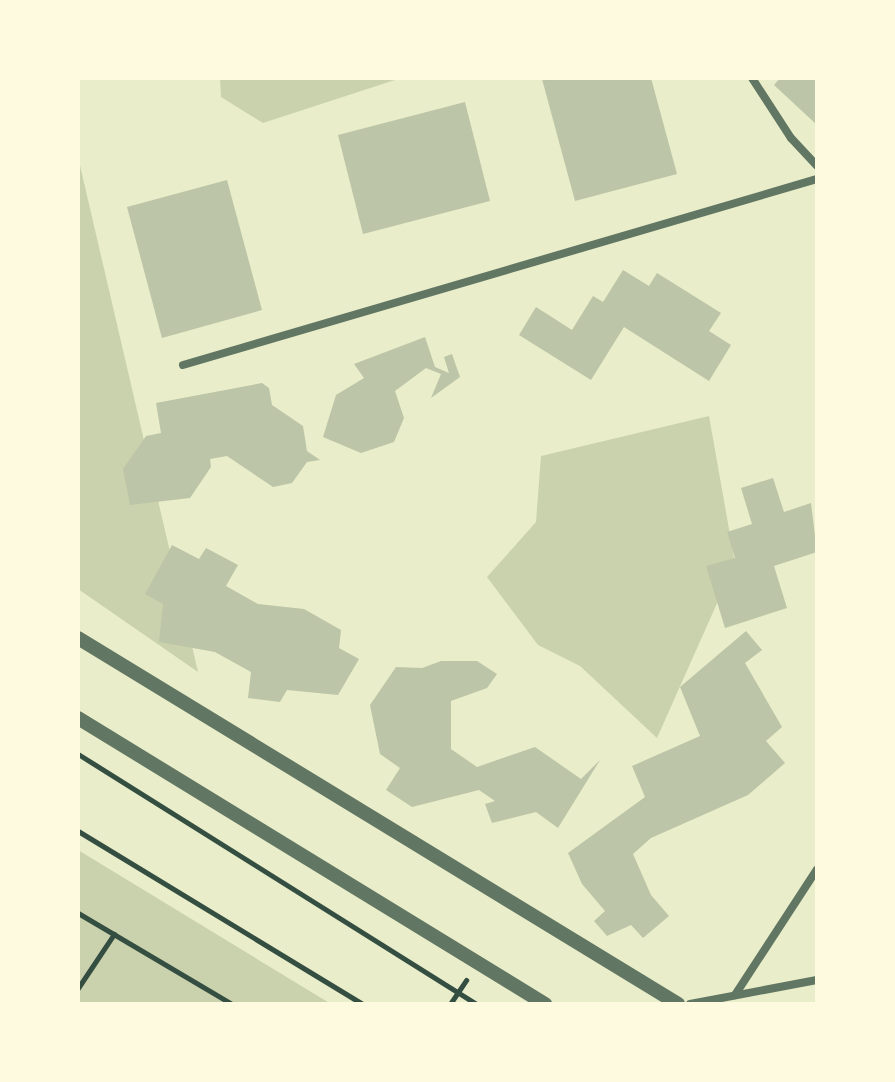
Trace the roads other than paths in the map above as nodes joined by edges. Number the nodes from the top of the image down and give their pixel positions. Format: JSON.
{"nodes":[{"id":1,"x":752,"y":78,"type":"edge"},
{"id":2,"x":817,"y":166,"type":"edge"},
{"id":3,"x":817,"y":179,"type":"edge"},
{"id":4,"x":183,"y":365,"type":"dead end"},
{"id":5,"x":78,"y":638,"type":"edge"},
{"id":6,"x":78,"y":718,"type":"edge"},
{"id":7,"x":817,"y":869,"type":"edge"},
{"id":8,"x":817,"y":980,"type":"edge"},
{"id":9,"x":735,"y":995,"type":"junction"},
{"id":10,"x":545,"y":1004,"type":"edge"},
{"id":11,"x":678,"y":1004,"type":"edge"},
{"id":12,"x":690,"y":1004,"type":"edge"}],
"edges":[{"from":1,"to":2,"type":"street"},
{"from":3,"to":4,"type":"street"},
{"from":5,"to":11,"type":"street"},
{"from":6,"to":10,"type":"street"},
{"from":7,"to":9,"type":"street"},
{"from":8,"to":9,"type":"street"},
{"from":9,"to":12,"type":"street"}]}
